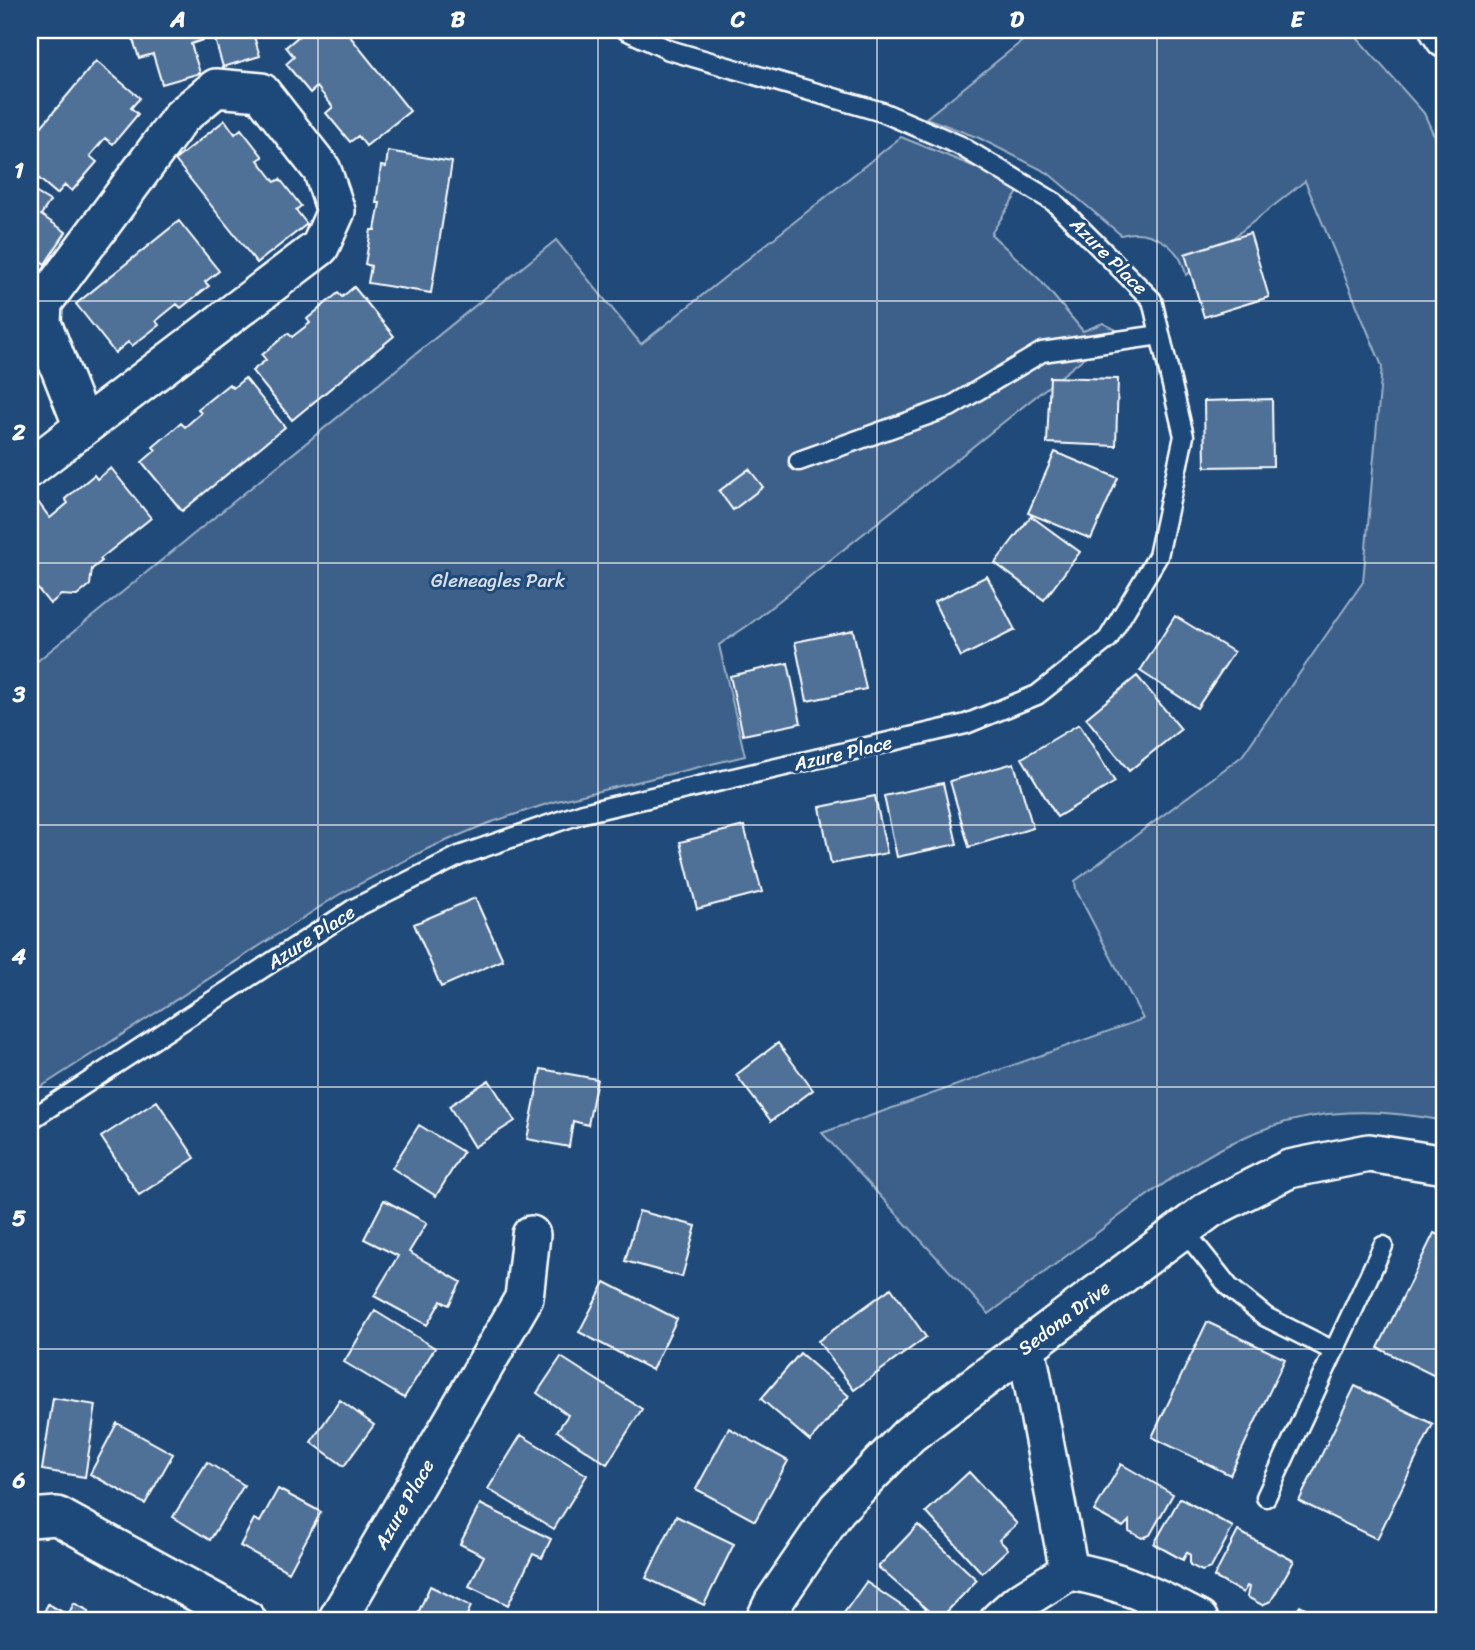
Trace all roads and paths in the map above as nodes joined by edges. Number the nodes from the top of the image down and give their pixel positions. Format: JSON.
{"nodes":[{"id":1,"x":626,"y":30,"type":"edge"},
{"id":2,"x":1439,"y":30,"type":"edge"},
{"id":3,"x":1445,"y":39,"type":"edge"},
{"id":4,"x":1160,"y":335,"type":"junction"},
{"id":5,"x":83,"y":427,"type":"junction"},
{"id":6,"x":799,"y":461,"type":"dead end"},
{"id":7,"x":30,"y":468,"type":"edge"},
{"id":8,"x":30,"y":1119,"type":"edge"},
{"id":9,"x":1445,"y":1166,"type":"edge"},
{"id":10,"x":1182,"y":1228,"type":"junction"},
{"id":11,"x":531,"y":1235,"type":"dead end"},
{"id":12,"x":1383,"y":1246,"type":"dead end"},
{"id":13,"x":1026,"y":1346,"type":"junction"},
{"id":14,"x":1334,"y":1351,"type":"junction"},
{"id":15,"x":1266,"y":1497,"type":"dead end"},
{"id":16,"x":30,"y":1518,"type":"edge"},
{"id":17,"x":1069,"y":1571,"type":"junction"},
{"id":18,"x":247,"y":1620,"type":"edge"},
{"id":19,"x":337,"y":1620,"type":"edge"},
{"id":20,"x":765,"y":1620,"type":"edge"},
{"id":21,"x":999,"y":1620,"type":"edge"},
{"id":22,"x":1199,"y":1620,"type":"edge"}],
"edges":[{"from":1,"to":4,"type":"lane","name":"Azure Place"},
{"from":2,"to":3,"type":"street"},
{"from":4,"to":6,"type":"lane"},
{"from":4,"to":8,"type":"lane","name":"Azure Place"},
{"from":5,"to":5,"type":"street"},
{"from":5,"to":7,"type":"street"},
{"from":9,"to":10,"type":"street","name":"Sedona Drive"},
{"from":10,"to":13,"type":"street","name":"Sedona Drive"},
{"from":10,"to":14,"type":"lane"},
{"from":11,"to":19,"type":"street","name":"Azure Place"},
{"from":12,"to":14,"type":"lane"},
{"from":13,"to":17,"type":"street"},
{"from":13,"to":20,"type":"street","name":"Sedona Drive"},
{"from":14,"to":15,"type":"lane"},
{"from":16,"to":18,"type":"street"},
{"from":17,"to":21,"type":"street"},
{"from":17,"to":22,"type":"street"}]}
